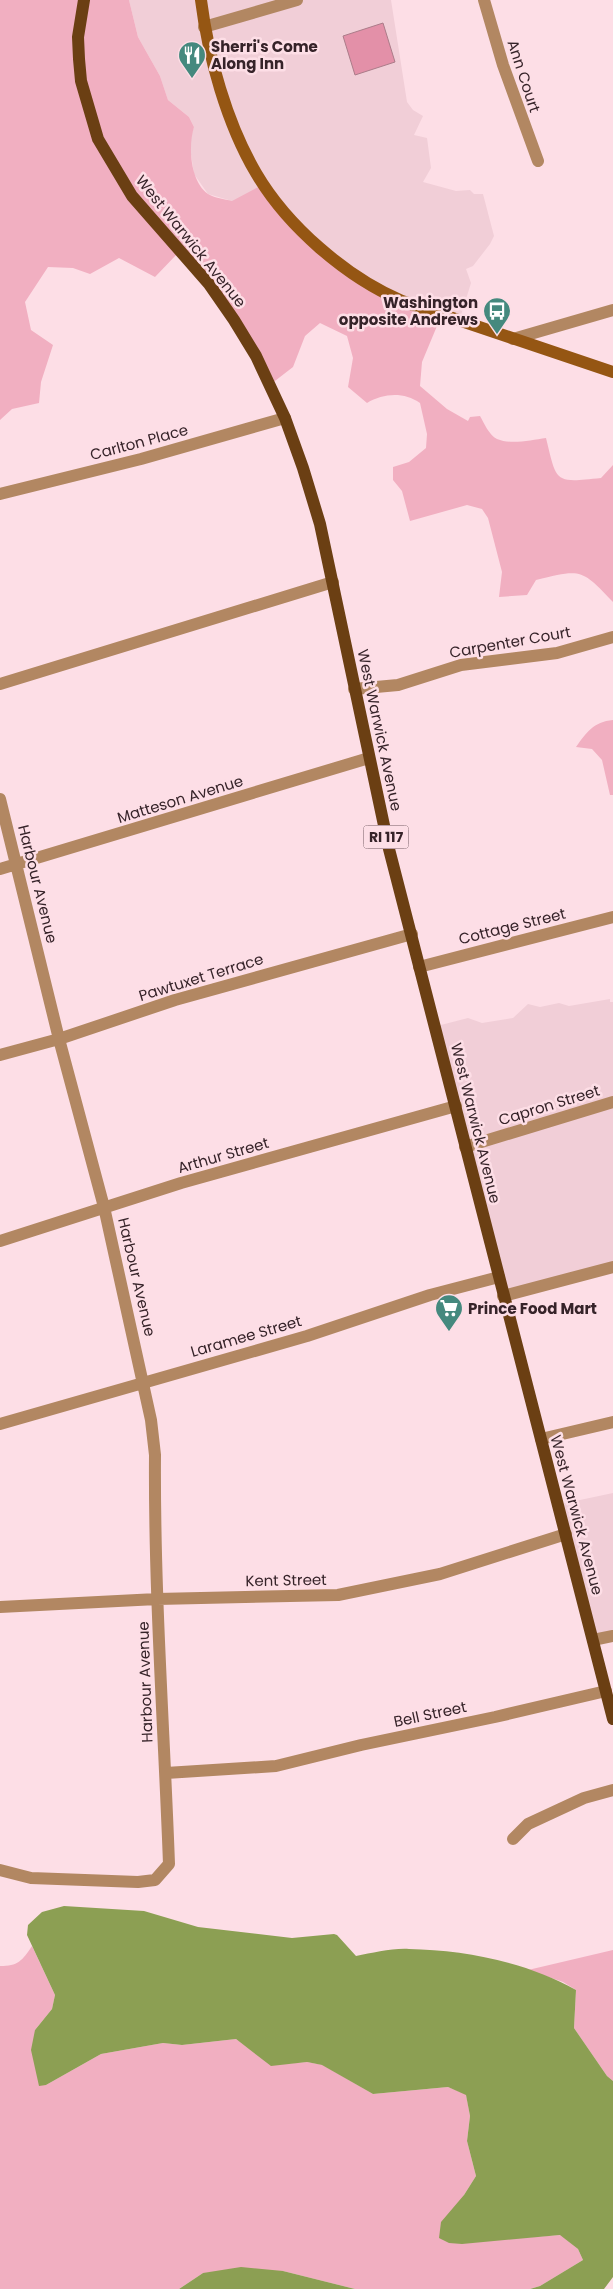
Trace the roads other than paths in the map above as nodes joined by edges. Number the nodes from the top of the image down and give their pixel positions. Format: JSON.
{"nodes":[{"id":1,"x":84,"y":0,"type":"edge"},
{"id":2,"x":201,"y":0,"type":"edge"},
{"id":3,"x":297,"y":0,"type":"edge"},
{"id":4,"x":484,"y":0,"type":"edge"},
{"id":5,"x":204,"y":27,"type":"junction"},
{"id":6,"x":538,"y":161,"type":"dead end"},
{"id":7,"x":613,"y":310,"type":"edge"},
{"id":8,"x":513,"y":339,"type":"junction"},
{"id":9,"x":613,"y":372,"type":"edge"},
{"id":10,"x":285,"y":418,"type":"junction"},
{"id":11,"x":0,"y":494,"type":"edge"},
{"id":12,"x":333,"y":582,"type":"junction"},
{"id":13,"x":613,"y":637,"type":"edge"},
{"id":14,"x":0,"y":684,"type":"edge"},
{"id":15,"x":354,"y":689,"type":"junction"},
{"id":16,"x":369,"y":758,"type":"junction"},
{"id":17,"x":0,"y":799,"type":"edge"},
{"id":18,"x":16,"y":865,"type":"junction"},
{"id":19,"x":0,"y":869,"type":"edge"},
{"id":20,"x":613,"y":917,"type":"edge"},
{"id":21,"x":412,"y":934,"type":"junction"},
{"id":22,"x":419,"y":967,"type":"junction"},
{"id":23,"x":59,"y":1038,"type":"junction"},
{"id":24,"x":0,"y":1055,"type":"edge"},
{"id":25,"x":613,"y":1102,"type":"edge"},
{"id":26,"x":456,"y":1106,"type":"junction"},
{"id":27,"x":465,"y":1146,"type":"junction"},
{"id":28,"x":104,"y":1207,"type":"junction"},
{"id":29,"x":0,"y":1241,"type":"edge"},
{"id":30,"x":613,"y":1267,"type":"edge"},
{"id":31,"x":499,"y":1276,"type":"junction"},
{"id":32,"x":503,"y":1296,"type":"junction"},
{"id":33,"x":144,"y":1382,"type":"junction"},
{"id":34,"x":613,"y":1422,"type":"edge"},
{"id":35,"x":0,"y":1424,"type":"edge"},
{"id":36,"x":541,"y":1440,"type":"junction"},
{"id":37,"x":566,"y":1534,"type":"junction"},
{"id":38,"x":158,"y":1599,"type":"junction"},
{"id":39,"x":0,"y":1606,"type":"edge"},
{"id":40,"x":613,"y":1636,"type":"edge"},
{"id":41,"x":593,"y":1640,"type":"junction"},
{"id":42,"x":606,"y":1691,"type":"junction"},
{"id":43,"x":613,"y":1719,"type":"edge"},
{"id":44,"x":166,"y":1773,"type":"junction"},
{"id":45,"x":613,"y":1790,"type":"edge"},
{"id":46,"x":513,"y":1839,"type":"dead end"},
{"id":47,"x":0,"y":1870,"type":"edge"}],
"edges":[{"from":1,"to":10,"type":"main road","name":"West Warwick Avenue","number":"RI 117"},
{"from":2,"to":5,"type":"main road"},
{"from":3,"to":5,"type":"street"},
{"from":4,"to":6,"type":"street","name":"Ann Court"},
{"from":5,"to":8,"type":"main road"},
{"from":7,"to":8,"type":"street"},
{"from":8,"to":9,"type":"main road"},
{"from":10,"to":11,"type":"street","name":"Carlton Place"},
{"from":10,"to":12,"type":"main road","name":"West Warwick Avenue","number":"RI 117"},
{"from":12,"to":14,"type":"street"},
{"from":12,"to":15,"type":"main road","name":"West Warwick Avenue","number":"RI 117"},
{"from":13,"to":15,"type":"street","name":"Carpenter Court"},
{"from":15,"to":16,"type":"main road","name":"West Warwick Avenue","number":"RI 117"},
{"from":16,"to":18,"type":"street","name":"Matteson Avenue"},
{"from":16,"to":21,"type":"main road","name":"West Warwick Avenue","number":"RI 117"},
{"from":17,"to":18,"type":"street","name":"Harbour Avenue"},
{"from":18,"to":19,"type":"street","name":"Matteson Avenue"},
{"from":18,"to":23,"type":"street","name":"Harbour Avenue"},
{"from":20,"to":22,"type":"street","name":"Cottage Street"},
{"from":21,"to":22,"type":"main road","name":"West Warwick Avenue","number":"RI 117"},
{"from":21,"to":23,"type":"street","name":"Pawtuxet Terrace"},
{"from":22,"to":26,"type":"main road","name":"West Warwick Avenue","number":"RI 117"},
{"from":23,"to":24,"type":"street","name":"Pawtuxet Terrace"},
{"from":23,"to":28,"type":"street","name":"Harbour Avenue"},
{"from":25,"to":27,"type":"street","name":"Capron Street"},
{"from":26,"to":27,"type":"main road","name":"West Warwick Avenue","number":"RI 117"},
{"from":26,"to":28,"type":"street","name":"Arthur Street"},
{"from":27,"to":31,"type":"main road","name":"West Warwick Avenue","number":"RI 117"},
{"from":28,"to":29,"type":"street","name":"Arthur Street"},
{"from":28,"to":33,"type":"street","name":"Harbour Avenue"},
{"from":30,"to":32,"type":"street"},
{"from":31,"to":32,"type":"main road","name":"West Warwick Avenue","number":"RI 117"},
{"from":31,"to":33,"type":"street","name":"Laramee Street"},
{"from":32,"to":36,"type":"main road","name":"West Warwick Avenue","number":"RI 117"},
{"from":33,"to":35,"type":"street","name":"Laramee Street"},
{"from":33,"to":38,"type":"street","name":"Harbour Avenue"},
{"from":34,"to":36,"type":"street"},
{"from":36,"to":37,"type":"main road","name":"West Warwick Avenue","number":"RI 117"},
{"from":37,"to":38,"type":"street","name":"Kent Street"},
{"from":37,"to":41,"type":"main road","name":"West Warwick Avenue","number":"RI 117"},
{"from":38,"to":39,"type":"street","name":"Kent Street"},
{"from":38,"to":44,"type":"street","name":"Harbour Avenue"},
{"from":40,"to":41,"type":"street"},
{"from":41,"to":42,"type":"main road","name":"West Warwick Avenue","number":"RI 117"},
{"from":42,"to":43,"type":"main road","name":"West Warwick Avenue","number":"RI 117"},
{"from":42,"to":44,"type":"street","name":"Bell Street"},
{"from":44,"to":47,"type":"street","name":"Harbour Avenue"},
{"from":45,"to":46,"type":"street"}]}
